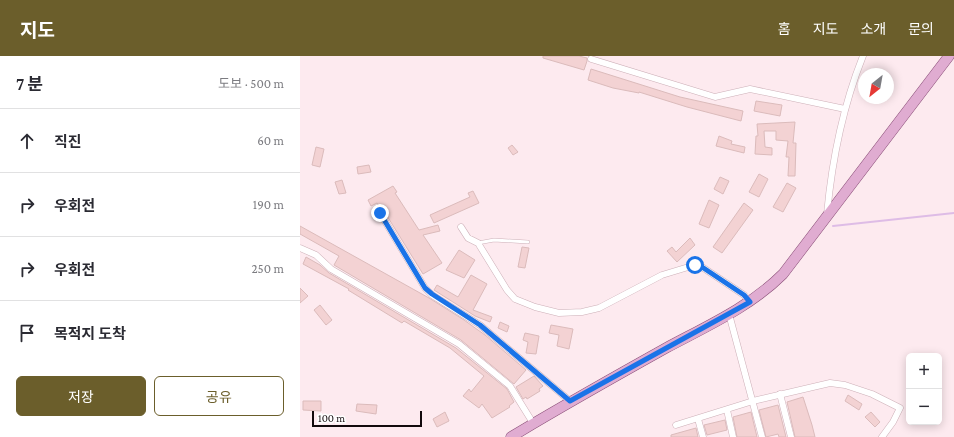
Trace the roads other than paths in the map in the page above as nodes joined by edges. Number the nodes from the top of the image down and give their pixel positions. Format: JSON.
{"nodes":[{"id":1,"x":863,"y":56,"type":"edge"},
{"id":2,"x":949,"y":56,"type":"edge"},
{"id":3,"x":591,"y":59,"type":"dead end"},
{"id":4,"x":845,"y":109,"type":"junction"},
{"id":5,"x":380,"y":213,"type":"dead end"},
{"id":6,"x":827,"y":216,"type":"junction"},
{"id":7,"x":460,"y":227,"type":"dead end"},
{"id":8,"x":528,"y":242,"type":"dead end"},
{"id":9,"x":478,"y":243,"type":"junction"},
{"id":10,"x":300,"y":248,"type":"edge"},
{"id":11,"x":750,"y":302,"type":"junction"},
{"id":12,"x":729,"y":314,"type":"junction"},
{"id":13,"x":780,"y":394,"type":"junction"},
{"id":14,"x":570,"y":401,"type":"junction"},
{"id":15,"x":753,"y":402,"type":"junction"},
{"id":16,"x":727,"y":410,"type":"junction"},
{"id":17,"x":698,"y":419,"type":"junction"},
{"id":18,"x":533,"y":423,"type":"junction"},
{"id":19,"x":676,"y":425,"type":"dead end"},
{"id":20,"x":511,"y":437,"type":"edge"},
{"id":21,"x":703,"y":437,"type":"edge"},
{"id":22,"x":733,"y":437,"type":"edge"},
{"id":23,"x":762,"y":437,"type":"edge"},
{"id":24,"x":791,"y":437,"type":"edge"},
{"id":25,"x":882,"y":437,"type":"edge"}],
"edges":[{"from":1,"to":4,"type":"street"},
{"from":2,"to":6,"type":"main road"},
{"from":3,"to":4,"type":"street"},
{"from":4,"to":6,"type":"street"},
{"from":5,"to":14,"type":"street"},
{"from":6,"to":11,"type":"main road"},
{"from":7,"to":9,"type":"street"},
{"from":8,"to":9,"type":"lane"},
{"from":9,"to":11,"type":"street"},
{"from":10,"to":18,"type":"street"},
{"from":11,"to":12,"type":"main road"},
{"from":12,"to":14,"type":"main road"},
{"from":12,"to":15,"type":"street"},
{"from":13,"to":15,"type":"street"},
{"from":13,"to":24,"type":"street"},
{"from":13,"to":25,"type":"street"},
{"from":14,"to":18,"type":"main road"},
{"from":15,"to":16,"type":"street"},
{"from":15,"to":23,"type":"street"},
{"from":16,"to":17,"type":"street"},
{"from":16,"to":22,"type":"street"},
{"from":17,"to":19,"type":"street"},
{"from":17,"to":21,"type":"street"},
{"from":18,"to":20,"type":"main road"}]}
